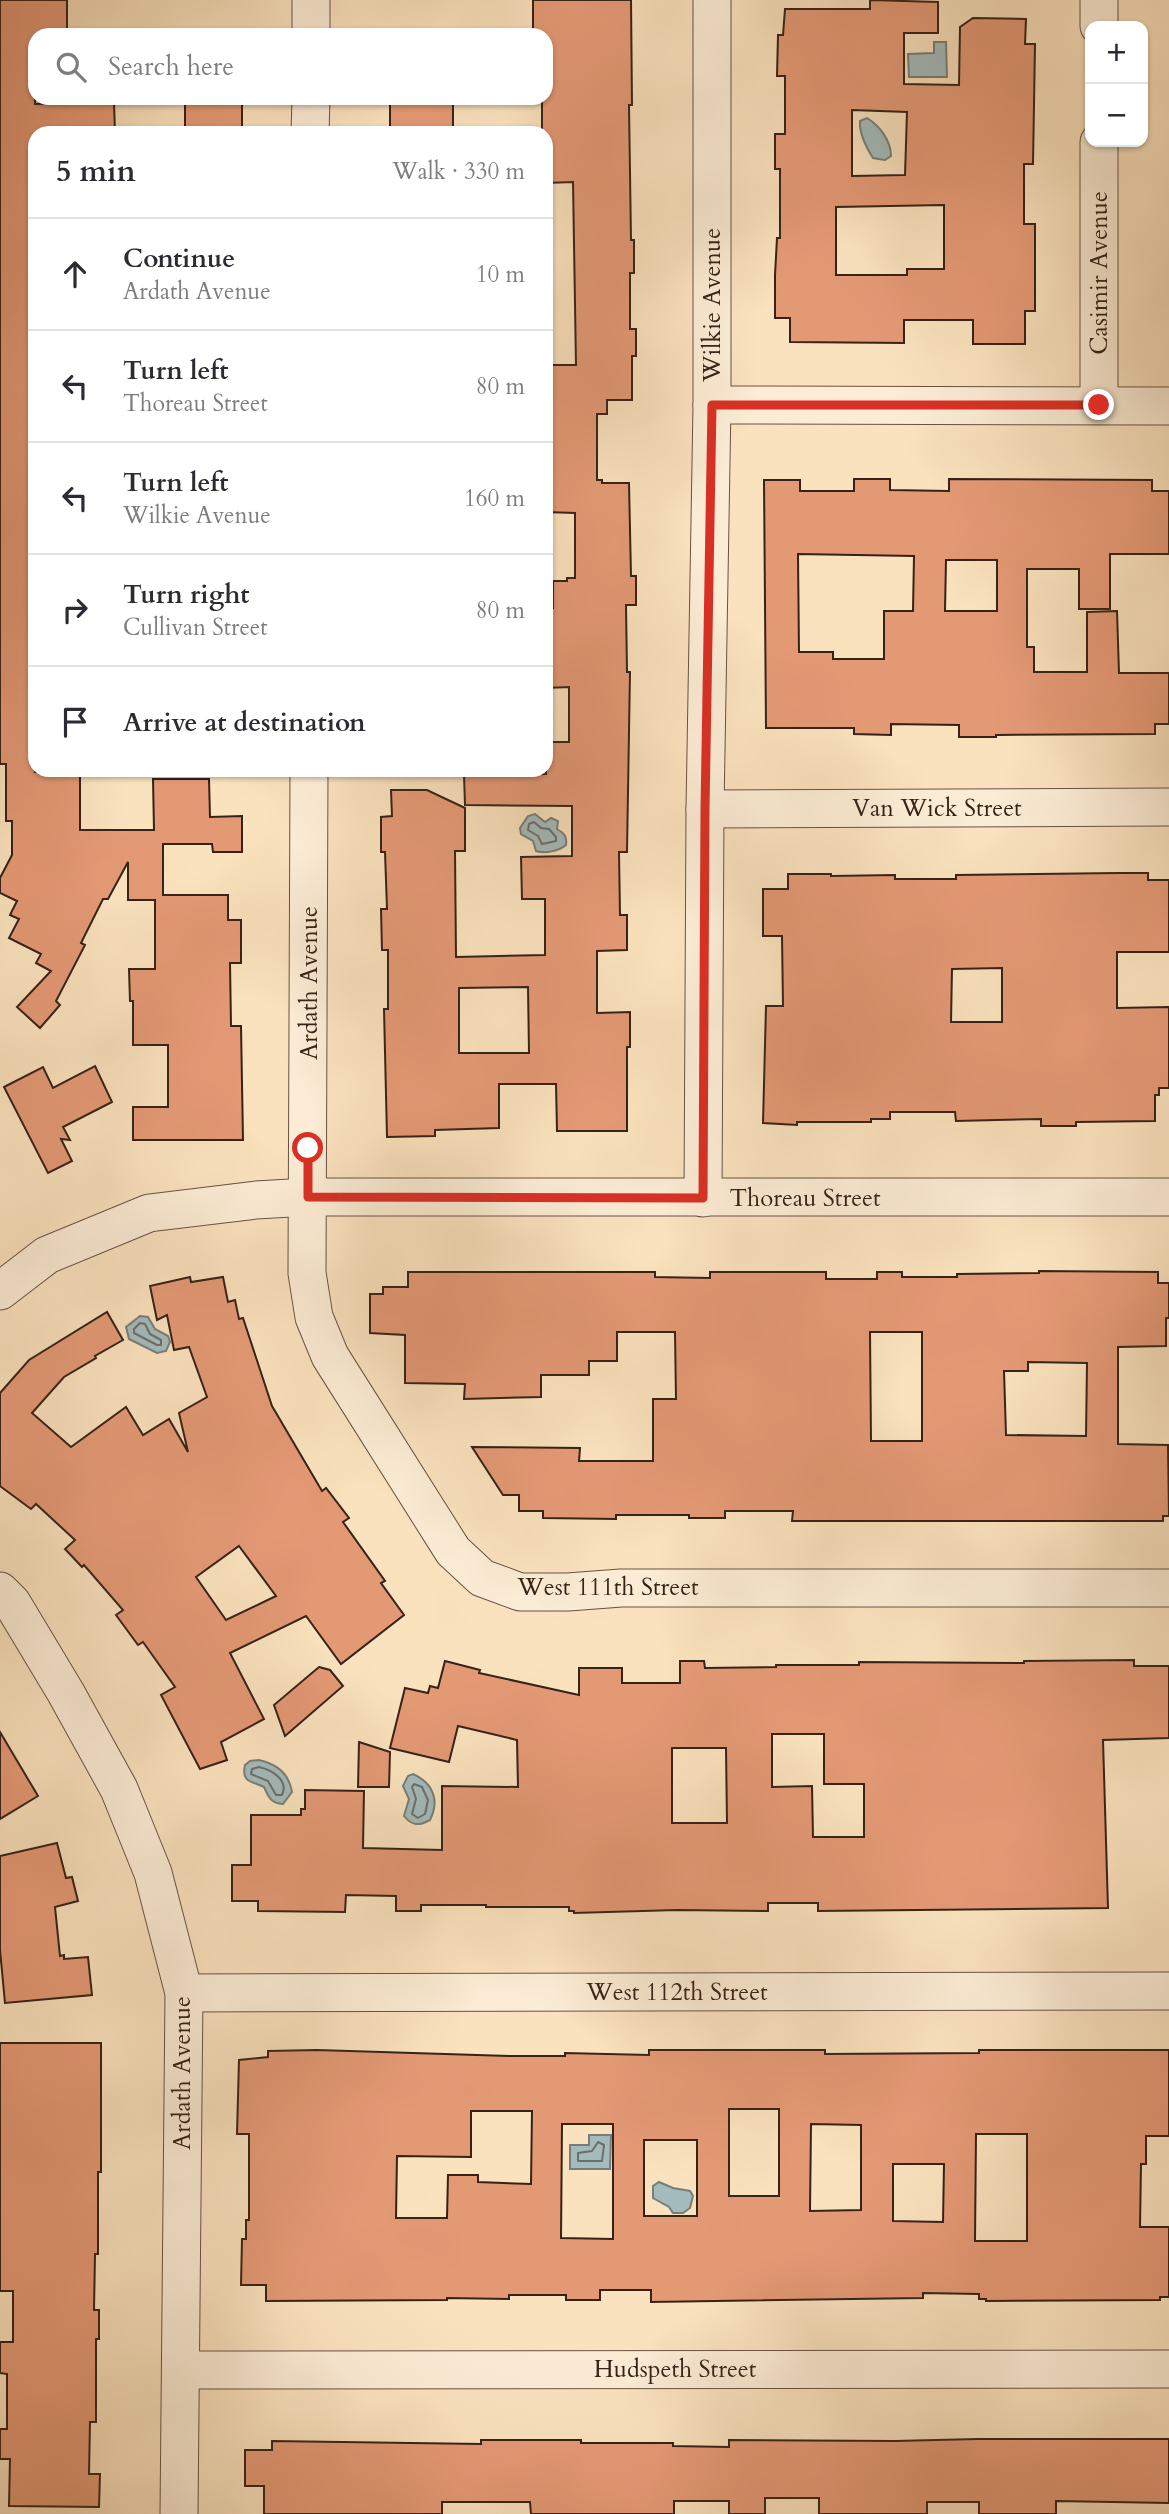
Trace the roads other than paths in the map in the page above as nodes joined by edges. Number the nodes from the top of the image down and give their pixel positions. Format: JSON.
{"nodes":[{"id":1,"x":311,"y":0,"type":"edge"},
{"id":2,"x":712,"y":0,"type":"edge"},
{"id":3,"x":1099,"y":0,"type":"edge"},
{"id":4,"x":1099,"y":21,"type":"edge"},
{"id":5,"x":311,"y":28,"type":"edge"},
{"id":6,"x":311,"y":105,"type":"edge"},
{"id":7,"x":310,"y":126,"type":"edge"},
{"id":8,"x":1099,"y":147,"type":"edge"},
{"id":9,"x":712,"y":405,"type":"junction"},
{"id":10,"x":1099,"y":405,"type":"junction"},
{"id":11,"x":1169,"y":406,"type":"edge"},
{"id":12,"x":309,"y":777,"type":"edge"},
{"id":13,"x":1169,"y":807,"type":"edge"},
{"id":14,"x":705,"y":809,"type":"junction"},
{"id":15,"x":308,"y":1197,"type":"junction"},
{"id":16,"x":703,"y":1198,"type":"junction"},
{"id":17,"x":1169,"y":1198,"type":"edge"},
{"id":18,"x":0,"y":1290,"type":"edge"},
{"id":19,"x":1169,"y":1588,"type":"edge"},
{"id":20,"x":0,"y":1591,"type":"edge"},
{"id":21,"x":1169,"y":1991,"type":"edge"},
{"id":22,"x":184,"y":1993,"type":"junction"},
{"id":23,"x":1169,"y":2369,"type":"edge"},
{"id":24,"x":181,"y":2370,"type":"junction"},
{"id":25,"x":179,"y":2514,"type":"edge"}],
"edges":[{"from":1,"to":5,"type":"street"},
{"from":2,"to":9,"type":"street","name":"Wilkie Avenue"},
{"from":3,"to":4,"type":"street"},
{"from":6,"to":7,"type":"street"},
{"from":8,"to":10,"type":"street","name":"Casimir Avenue"},
{"from":9,"to":10,"type":"street"},
{"from":9,"to":14,"type":"street","name":"Wilkie Avenue"},
{"from":10,"to":11,"type":"street"},
{"from":12,"to":15,"type":"street","name":"Ardath Avenue"},
{"from":13,"to":14,"type":"street","name":"Van Wick Street"},
{"from":14,"to":16,"type":"street","name":"Wilkie Avenue"},
{"from":15,"to":16,"type":"street","name":"Thoreau Street"},
{"from":15,"to":18,"type":"street","name":"Thoreau Street"},
{"from":15,"to":19,"type":"street","name":"West 111th Street"},
{"from":16,"to":17,"type":"street","name":"Thoreau Street"},
{"from":20,"to":22,"type":"street","name":"Ardath Avenue"},
{"from":21,"to":22,"type":"street","name":"West 112th Street"},
{"from":22,"to":24,"type":"street","name":"Ardath Avenue"},
{"from":23,"to":24,"type":"street","name":"Hudspeth Street"},
{"from":24,"to":25,"type":"street","name":"Ardath Avenue"}]}
